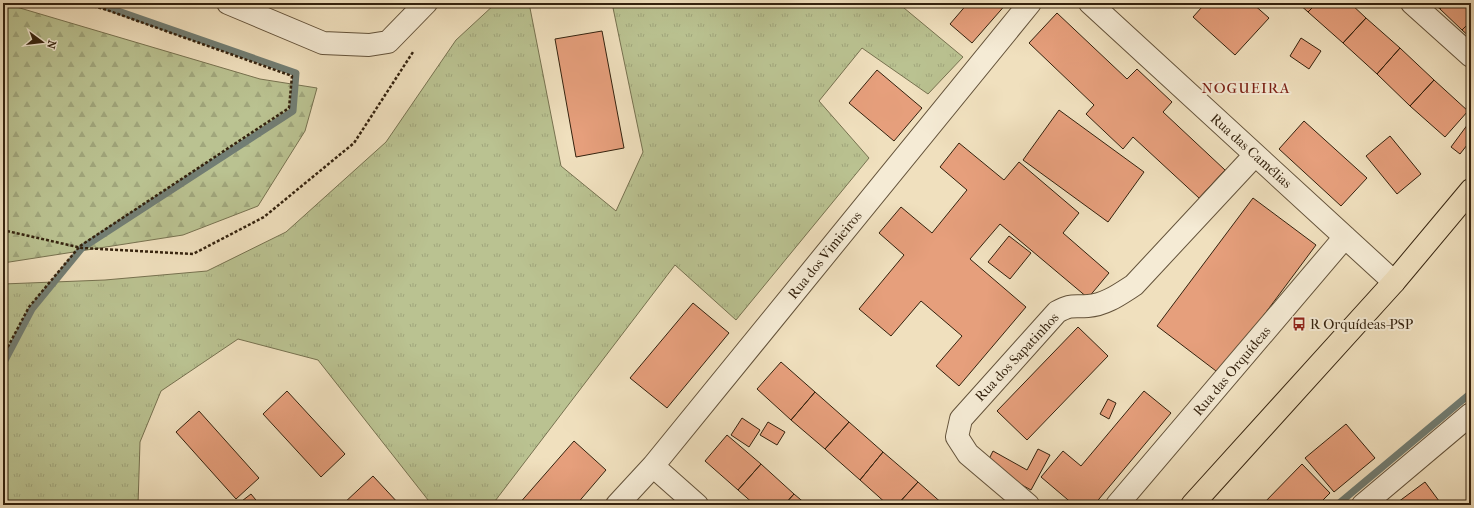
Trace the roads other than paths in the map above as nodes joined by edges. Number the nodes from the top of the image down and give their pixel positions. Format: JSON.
{"nodes":[{"id":1,"x":228,"y":3,"type":"edge"},
{"id":2,"x":1030,"y":3,"type":"edge"},
{"id":3,"x":1090,"y":3,"type":"edge"},
{"id":4,"x":1412,"y":3,"type":"edge"},
{"id":5,"x":419,"y":7,"type":"edge"},
{"id":6,"x":1471,"y":56,"type":"edge"},
{"id":7,"x":1255,"y":155,"type":"junction"},
{"id":8,"x":1471,"y":190,"type":"edge"},
{"id":9,"x":1345,"y":237,"type":"junction"},
{"id":10,"x":1394,"y":282,"type":"junction"},
{"id":11,"x":1471,"y":414,"type":"edge"},
{"id":12,"x":653,"y":466,"type":"junction"},
{"id":13,"x":617,"y":505,"type":"edge"},
{"id":14,"x":697,"y":505,"type":"edge"},
{"id":15,"x":1028,"y":505,"type":"edge"},
{"id":16,"x":1117,"y":505,"type":"edge"},
{"id":17,"x":1192,"y":505,"type":"edge"},
{"id":18,"x":1363,"y":505,"type":"edge"}],
"edges":[{"from":1,"to":5,"type":"street"},
{"from":2,"to":12,"type":"street","name":"Rua dos Vimieiros"},
{"from":3,"to":7,"type":"street","name":"Rua das Camélias"},
{"from":4,"to":6,"type":"street"},
{"from":7,"to":9,"type":"street","name":"Rua das Camélias"},
{"from":7,"to":15,"type":"street","name":"Rua dos Sapatinhos"},
{"from":8,"to":10,"type":"main road"},
{"from":9,"to":10,"type":"street","name":"Rua das Camélias"},
{"from":9,"to":16,"type":"street","name":"Rua das Orquídeas"},
{"from":10,"to":17,"type":"main road"},
{"from":11,"to":18,"type":"street"},
{"from":12,"to":13,"type":"street","name":"Rua dos Vimieiros"},
{"from":12,"to":14,"type":"street"}]}
